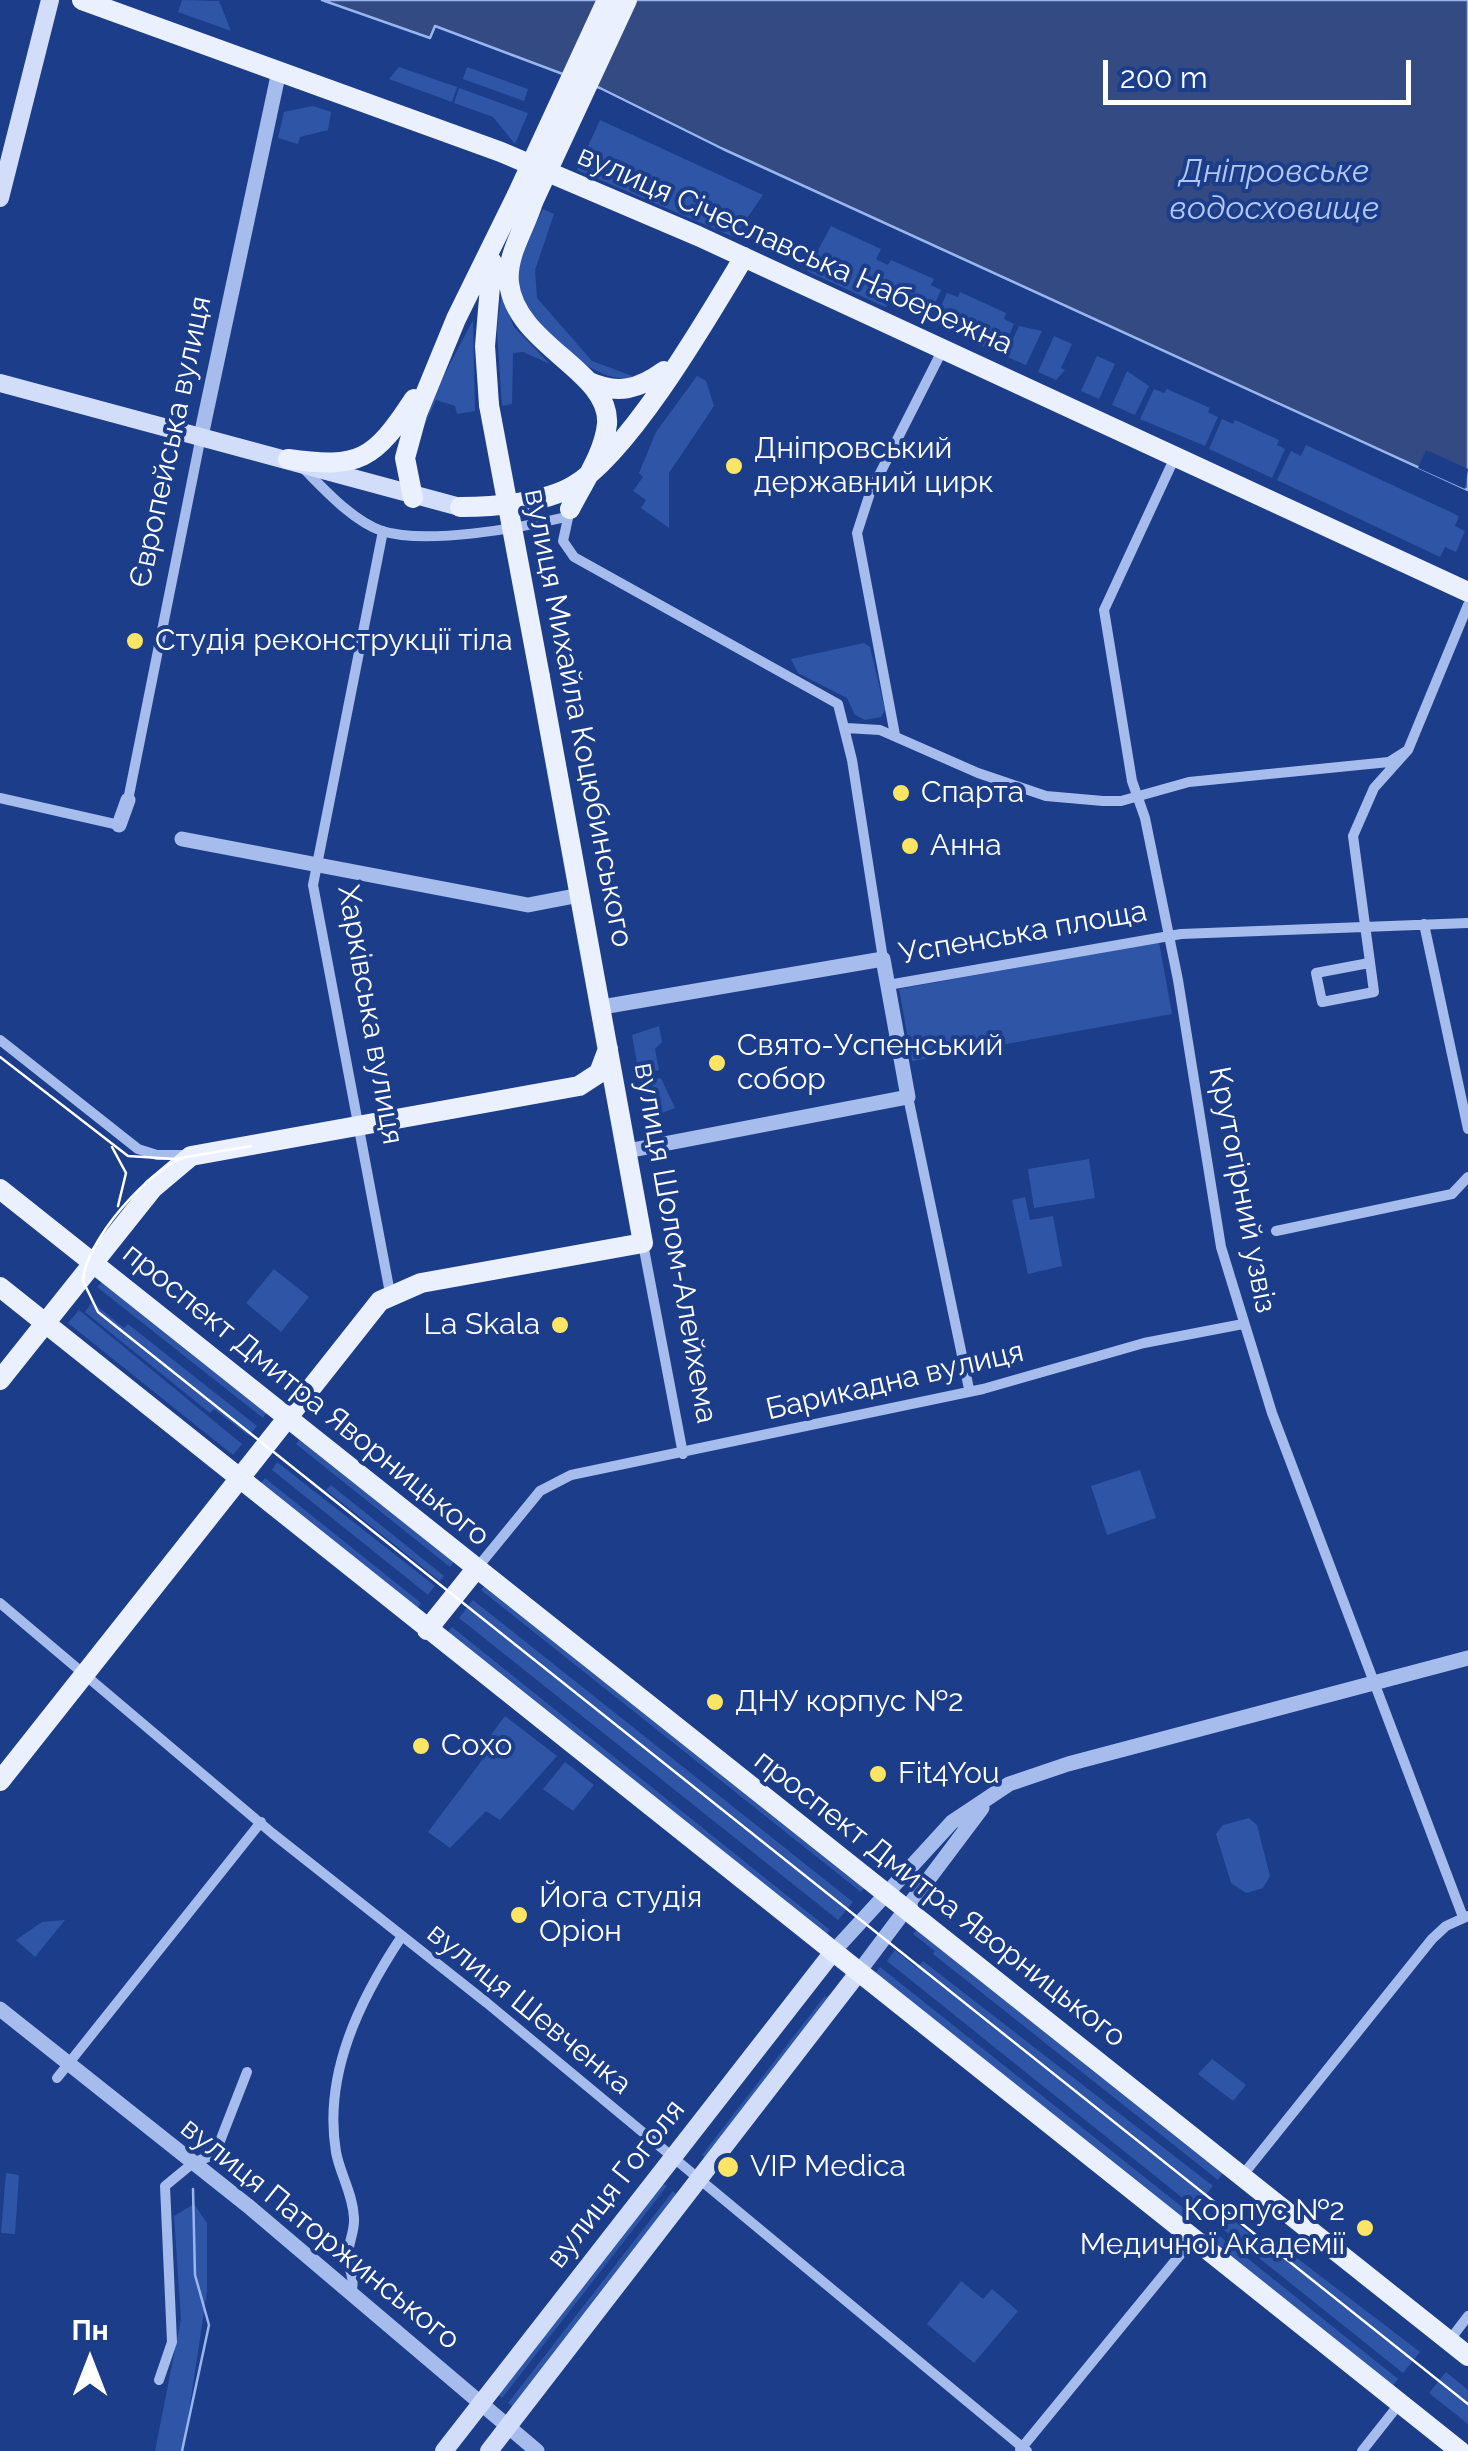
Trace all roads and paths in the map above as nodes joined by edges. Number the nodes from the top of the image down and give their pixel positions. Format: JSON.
{"nodes":[{"id":1,"x":50,"y":0,"type":"edge"},
{"id":2,"x":82,"y":0,"type":"edge"},
{"id":3,"x":607,"y":0,"type":"edge"},
{"id":4,"x":627,"y":0,"type":"edge"},
{"id":5,"x":279,"y":71,"type":"junction"},
{"id":6,"x":0,"y":198,"type":"edge"},
{"id":7,"x":525,"y":199,"type":"junction"},
{"id":8,"x":744,"y":258,"type":"junction"},
{"id":9,"x":943,"y":349,"type":"junction"},
{"id":10,"x":678,"y":361,"type":"junction"},
{"id":11,"x":434,"y":368,"type":"junction"},
{"id":12,"x":580,"y":377,"type":"junction"},
{"id":13,"x":0,"y":383,"type":"edge"},
{"id":14,"x":201,"y":436,"type":"junction"},
{"id":15,"x":1175,"y":456,"type":"junction"},
{"id":16,"x":294,"y":462,"type":"junction"},
{"id":17,"x":588,"y":473,"type":"junction"},
{"id":18,"x":413,"y":498,"type":"junction"},
{"id":19,"x":460,"y":507,"type":"joint"},
{"id":20,"x":564,"y":507,"type":"junction"},
{"id":21,"x":383,"y":531,"type":"junction"},
{"id":22,"x":1468,"y":592,"type":"edge"},
{"id":23,"x":1468,"y":605,"type":"edge"},
{"id":24,"x":846,"y":728,"type":"junction"},
{"id":25,"x":895,"y":735,"type":"junction"},
{"id":26,"x":1408,"y":750,"type":"junction"},
{"id":27,"x":1136,"y":796,"type":"junction"},
{"id":28,"x":0,"y":798,"type":"edge"},
{"id":29,"x":128,"y":800,"type":"joint"},
{"id":30,"x":119,"y":825,"type":"joint"},
{"id":31,"x":182,"y":838,"type":"dead end"},
{"id":32,"x":316,"y":865,"type":"junction"},
{"id":33,"x":580,"y":895,"type":"junction"},
{"id":34,"x":1468,"y":923,"type":"edge"},
{"id":35,"x":1424,"y":924,"type":"junction"},
{"id":36,"x":1363,"y":926,"type":"junction"},
{"id":37,"x":1168,"y":936,"type":"junction"},
{"id":38,"x":883,"y":958,"type":"junction"},
{"id":39,"x":1369,"y":963,"type":"junction"},
{"id":40,"x":888,"y":985,"type":"junction"},
{"id":41,"x":602,"y":1008,"type":"junction"},
{"id":42,"x":0,"y":1040,"type":"edge"},
{"id":43,"x":609,"y":1042,"type":"junction"},
{"id":44,"x":578,"y":1086,"type":"junction"},
{"id":45,"x":908,"y":1097,"type":"junction"},
{"id":46,"x":621,"y":1117,"type":"junction"},
{"id":47,"x":358,"y":1125,"type":"junction"},
{"id":48,"x":1468,"y":1129,"type":"edge"},
{"id":49,"x":627,"y":1151,"type":"junction"},
{"id":50,"x":197,"y":1154,"type":"junction"},
{"id":51,"x":1468,"y":1177,"type":"edge"},
{"id":52,"x":0,"y":1189,"type":"edge"},
{"id":53,"x":1276,"y":1231,"type":"dead end"},
{"id":54,"x":643,"y":1243,"type":"junction"},
{"id":55,"x":92,"y":1263,"type":"junction"},
{"id":56,"x":0,"y":1287,"type":"edge"},
{"id":57,"x":390,"y":1293,"type":"junction"},
{"id":58,"x":45,"y":1323,"type":"junction"},
{"id":59,"x":1242,"y":1324,"type":"junction"},
{"id":60,"x":0,"y":1380,"type":"edge"},
{"id":61,"x":969,"y":1389,"type":"junction"},
{"id":62,"x":288,"y":1418,"type":"junction"},
{"id":63,"x":682,"y":1454,"type":"junction"},
{"id":64,"x":240,"y":1478,"type":"junction"},
{"id":65,"x":476,"y":1569,"type":"junction"},
{"id":66,"x":0,"y":1603,"type":"edge"},
{"id":67,"x":427,"y":1630,"type":"junction"},
{"id":68,"x":1468,"y":1658,"type":"edge"},
{"id":69,"x":85,"y":1674,"type":"junction"},
{"id":70,"x":1374,"y":1683,"type":"junction"},
{"id":71,"x":0,"y":1781,"type":"edge"},
{"id":72,"x":262,"y":1822,"type":"junction"},
{"id":73,"x":896,"y":1902,"type":"junction"},
{"id":74,"x":1466,"y":1917,"type":"edge"},
{"id":75,"x":402,"y":1936,"type":"junction"},
{"id":76,"x":832,"y":1952,"type":"junction"},
{"id":77,"x":858,"y":1973,"type":"junction"},
{"id":78,"x":0,"y":2010,"type":"edge"},
{"id":79,"x":61,"y":2071,"type":"junction"},
{"id":80,"x":247,"y":2072,"type":"dead end"},
{"id":81,"x":671,"y":2157,"type":"junction"},
{"id":82,"x":193,"y":2163,"type":"junction"},
{"id":83,"x":1242,"y":2176,"type":"junction"},
{"id":84,"x":699,"y":2180,"type":"junction"},
{"id":85,"x":1193,"y":2239,"type":"junction"},
{"id":86,"x":350,"y":2292,"type":"junction"},
{"id":87,"x":1468,"y":2316,"type":"edge"},
{"id":88,"x":1448,"y":2341,"type":"junction"},
{"id":89,"x":1468,"y":2356,"type":"edge"},
{"id":90,"x":159,"y":2380,"type":"dead end"},
{"id":91,"x":480,"y":2403,"type":"junction"},
{"id":92,"x":1400,"y":2404,"type":"junction"},
{"id":93,"x":508,"y":2426,"type":"junction"},
{"id":94,"x":1023,"y":2450,"type":"edge"},
{"id":95,"x":444,"y":2451,"type":"edge"},
{"id":96,"x":489,"y":2451,"type":"edge"},
{"id":97,"x":537,"y":2451,"type":"edge"},
{"id":98,"x":1362,"y":2451,"type":"edge"},
{"id":99,"x":1460,"y":2451,"type":"edge"}],
"edges":[{"from":1,"to":6,"type":"main road"},
{"from":2,"to":5,"type":"main road","name":"вулиця Січеславська Набережна"},
{"from":3,"to":7,"type":"main road","bridge":true},
{"from":4,"to":7,"type":"main road","bridge":true},
{"from":5,"to":8,"type":"main road","name":"вулиця Січеславська Набережна"},
{"from":5,"to":14,"type":"street","name":"Європейська вулиця"},
{"from":7,"to":11,"type":"main road"},
{"from":7,"to":12,"type":"main road"},
{"from":7,"to":33,"type":"main road","name":"вулиця Михайла Коцюбинського","bridge":true},
{"from":8,"to":9,"type":"main road","name":"вулиця Січеславська Набережна"},
{"from":8,"to":10,"type":"main road"},
{"from":9,"to":15,"type":"main road","name":"вулиця Січеславська Набережна"},
{"from":9,"to":25,"type":"street"},
{"from":10,"to":12,"type":"main road"},
{"from":10,"to":17,"type":"main road"},
{"from":11,"to":16,"type":"main road"},
{"from":11,"to":18,"type":"main road"},
{"from":12,"to":17,"type":"main road"},
{"from":13,"to":14,"type":"main road"},
{"from":14,"to":16,"type":"main road"},
{"from":14,"to":29,"type":"street","name":"Європейська вулиця"},
{"from":15,"to":22,"type":"main road","name":"вулиця Січеславська Набережна"},
{"from":15,"to":27,"type":"street","name":"Крутогірний узвіз"},
{"from":16,"to":18,"type":"main road"},
{"from":16,"to":21,"type":"street"},
{"from":17,"to":20,"type":"main road"},
{"from":18,"to":19,"type":"main road"},
{"from":19,"to":20,"type":"main road"},
{"from":20,"to":21,"type":"street"},
{"from":20,"to":24,"type":"street"},
{"from":21,"to":32,"type":"street","name":"Харківська вулиця"},
{"from":23,"to":26,"type":"street"},
{"from":24,"to":25,"type":"street"},
{"from":24,"to":38,"type":"street"},
{"from":25,"to":27,"type":"street"},
{"from":26,"to":27,"type":"street"},
{"from":26,"to":36,"type":"street"},
{"from":27,"to":37,"type":"street","name":"Крутогірний узвіз"},
{"from":28,"to":30,"type":"street"},
{"from":29,"to":30,"type":"street","name":"Європейська вулиця"},
{"from":31,"to":32,"type":"street"},
{"from":32,"to":33,"type":"street"},
{"from":32,"to":47,"type":"street","name":"Харківська вулиця"},
{"from":33,"to":41,"type":"main road","name":"вулиця Михайла Коцюбинського"},
{"from":34,"to":35,"type":"street","name":"Успенська площа"},
{"from":35,"to":36,"type":"street","name":"Успенська площа"},
{"from":35,"to":48,"type":"street"},
{"from":36,"to":37,"type":"street","name":"Успенська площа"},
{"from":36,"to":39,"type":"street"},
{"from":37,"to":40,"type":"street","name":"Успенська площа"},
{"from":37,"to":59,"type":"street","name":"Крутогірний узвіз"},
{"from":38,"to":40,"type":"street"},
{"from":38,"to":41,"type":"street","name":"Успенська площа"},
{"from":39,"to":39,"type":"street"},
{"from":40,"to":45,"type":"street"},
{"from":41,"to":43,"type":"main road","name":"вулиця Михайла Коцюбинського"},
{"from":42,"to":50,"type":"street"},
{"from":43,"to":44,"type":"main road"},
{"from":43,"to":46,"type":"main road","name":"вулиця Шолом-Алейхема"},
{"from":44,"to":46,"type":"main road"},
{"from":44,"to":47,"type":"main road"},
{"from":45,"to":49,"type":"street"},
{"from":45,"to":61,"type":"street"},
{"from":46,"to":49,"type":"main road","name":"вулиця Шолом-Алейхема"},
{"from":47,"to":50,"type":"main road"},
{"from":47,"to":57,"type":"street","name":"Харківська вулиця"},
{"from":49,"to":54,"type":"main road","name":"вулиця Шолом-Алейхема"},
{"from":50,"to":55,"type":"main road"},
{"from":51,"to":53,"type":"street"},
{"from":52,"to":55,"type":"main road","name":"проспект Дмитра Яворницького"},
{"from":54,"to":57,"type":"main road"},
{"from":54,"to":63,"type":"street","name":"вулиця Шолом-Алейхема"},
{"from":55,"to":58,"type":"main road"},
{"from":55,"to":62,"type":"main road","name":"проспект Дмитра Яворницького"},
{"from":56,"to":58,"type":"main road"},
{"from":57,"to":62,"type":"main road"},
{"from":58,"to":60,"type":"main road"},
{"from":58,"to":64,"type":"main road"},
{"from":59,"to":61,"type":"street","name":"Барикадна вулиця"},
{"from":59,"to":70,"type":"street","name":"Крутогірний узвіз"},
{"from":61,"to":63,"type":"street","name":"Барикадна вулиця"},
{"from":62,"to":64,"type":"main road"},
{"from":62,"to":65,"type":"main road","name":"проспект Дмитра Яворницького"},
{"from":63,"to":65,"type":"street","name":"Барикадна вулиця"},
{"from":64,"to":67,"type":"main road"},
{"from":64,"to":69,"type":"main road"},
{"from":65,"to":67,"type":"main road"},
{"from":65,"to":73,"type":"main road","name":"проспект Дмитра Яворницького"},
{"from":66,"to":69,"type":"street","name":"вулиця Шевченка"},
{"from":67,"to":76,"type":"main road"},
{"from":68,"to":70,"type":"street"},
{"from":69,"to":71,"type":"main road"},
{"from":69,"to":72,"type":"street","name":"вулиця Шевченка"},
{"from":70,"to":73,"type":"street"},
{"from":70,"to":74,"type":"street","name":"Крутогірний узвіз"},
{"from":72,"to":75,"type":"street","name":"вулиця Шевченка"},
{"from":72,"to":79,"type":"street"},
{"from":73,"to":76,"type":"street"},
{"from":73,"to":77,"type":"street"},
{"from":73,"to":83,"type":"main road","name":"проспект Дмитра Яворницького"},
{"from":74,"to":83,"type":"street"},
{"from":75,"to":81,"type":"street","name":"вулиця Шевченка"},
{"from":75,"to":86,"type":"street"},
{"from":76,"to":77,"type":"main road"},
{"from":76,"to":81,"type":"main road","name":"вулиця Гоголя"},
{"from":77,"to":84,"type":"main road","name":"вулиця Гоголя"},
{"from":77,"to":85,"type":"main road"},
{"from":78,"to":79,"type":"street","name":"вулиця Паторжинського"},
{"from":79,"to":82,"type":"street","name":"вулиця Паторжинського"},
{"from":80,"to":82,"type":"street"},
{"from":81,"to":84,"type":"street","name":"вулиця Шевченка"},
{"from":81,"to":91,"type":"main road","name":"вулиця Гоголя"},
{"from":82,"to":86,"type":"street","name":"вулиця Паторжинського"},
{"from":82,"to":90,"type":"street"},
{"from":83,"to":88,"type":"main road","name":"проспект Дмитра Яворницького"},
{"from":84,"to":93,"type":"main road","name":"вулиця Гоголя"},
{"from":84,"to":94,"type":"street","name":"вулиця Шевченка"},
{"from":85,"to":92,"type":"main road"},
{"from":85,"to":94,"type":"street"},
{"from":86,"to":91,"type":"street","name":"вулиця Паторжинського"},
{"from":87,"to":88,"type":"street"},
{"from":88,"to":89,"type":"main road","name":"проспект Дмитра Яворницького"},
{"from":91,"to":93,"type":"street","name":"вулиця Паторжинського"},
{"from":91,"to":95,"type":"main road","name":"вулиця Гоголя"},
{"from":92,"to":98,"type":"street"},
{"from":92,"to":99,"type":"main road"},
{"from":93,"to":96,"type":"main road","name":"вулиця Гоголя"},
{"from":93,"to":97,"type":"street","name":"вулиця Паторжинського"}]}
